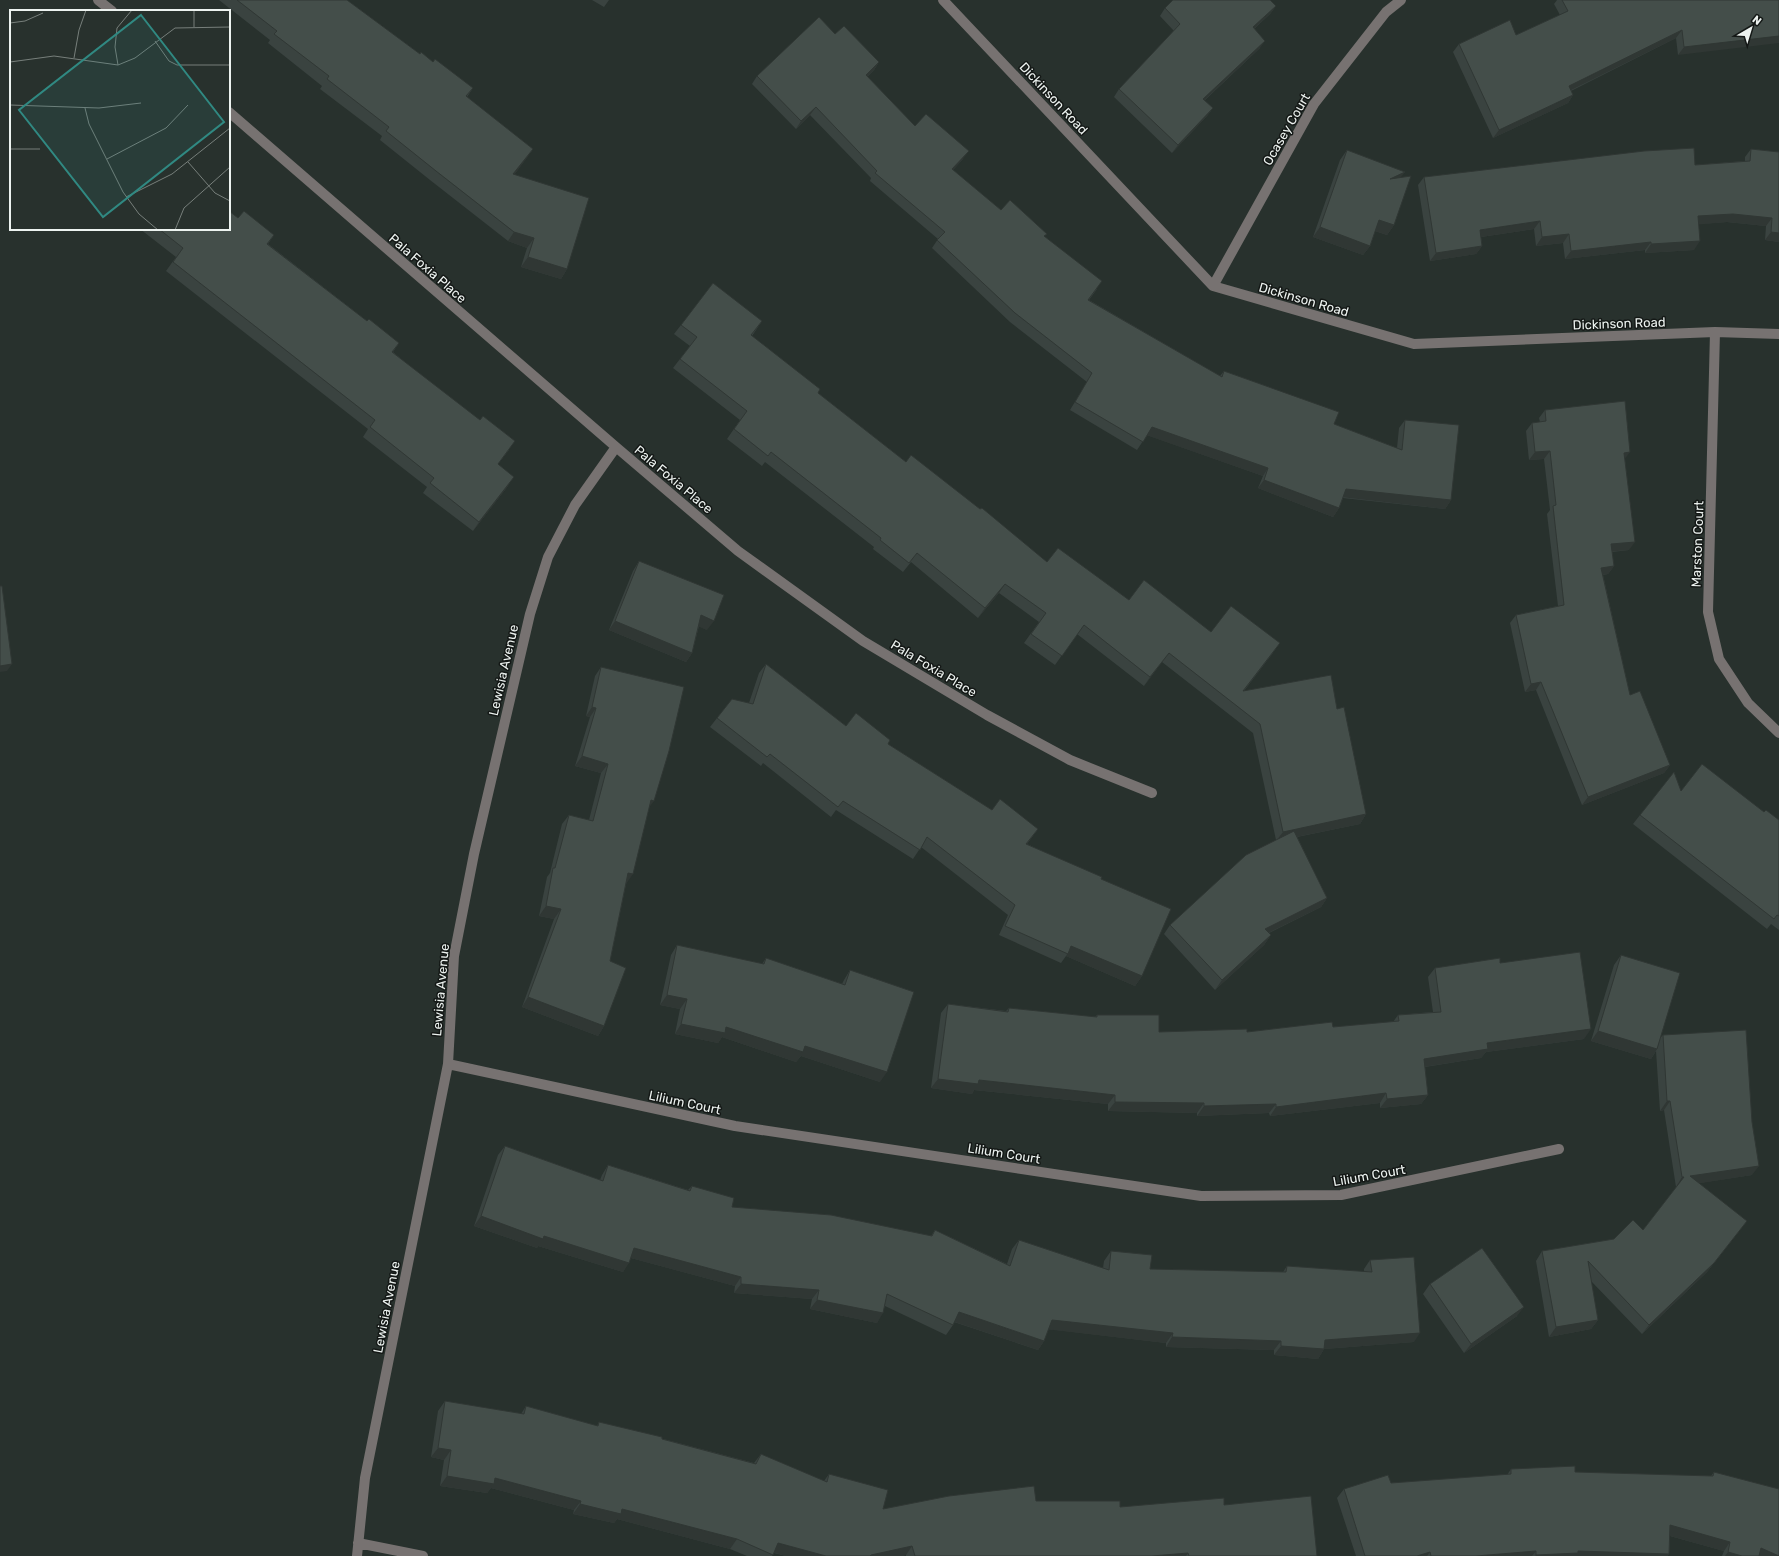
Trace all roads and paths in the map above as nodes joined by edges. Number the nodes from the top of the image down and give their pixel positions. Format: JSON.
{"nodes":[{"id":1,"x":98,"y":0,"type":"edge"},
{"id":2,"x":943,"y":0,"type":"edge"},
{"id":3,"x":1401,"y":0,"type":"edge"},
{"id":4,"x":111,"y":10,"type":"edge"},
{"id":5,"x":230,"y":113,"type":"edge"},
{"id":6,"x":1213,"y":286,"type":"junction"},
{"id":7,"x":1715,"y":332,"type":"junction"},
{"id":8,"x":1779,"y":334,"type":"edge"},
{"id":9,"x":616,"y":447,"type":"junction"},
{"id":10,"x":1779,"y":733,"type":"edge"},
{"id":11,"x":1152,"y":793,"type":"dead end"},
{"id":12,"x":448,"y":1064,"type":"junction"},
{"id":13,"x":1559,"y":1149,"type":"dead end"},
{"id":14,"x":358,"y":1544,"type":"junction"},
{"id":15,"x":357,"y":1556,"type":"edge"},
{"id":16,"x":423,"y":1556,"type":"edge"}],
"edges":[{"from":1,"to":4,"type":"street"},
{"from":2,"to":6,"type":"street","name":"Dickinson Road"},
{"from":3,"to":6,"type":"street","name":"Ocasey Court"},
{"from":5,"to":9,"type":"street","name":"Pala Foxia Place"},
{"from":6,"to":7,"type":"street","name":"Dickinson Road"},
{"from":7,"to":8,"type":"street","name":"Dickinson Road"},
{"from":7,"to":10,"type":"street","name":"Marston Court"},
{"from":9,"to":11,"type":"street","name":"Pala Foxia Place"},
{"from":9,"to":12,"type":"street","name":"Lewisia Avenue"},
{"from":12,"to":13,"type":"street","name":"Lilium Court"},
{"from":12,"to":14,"type":"street","name":"Lewisia Avenue"},
{"from":14,"to":15,"type":"street","name":"Lewisia Avenue"},
{"from":14,"to":16,"type":"street"}]}
